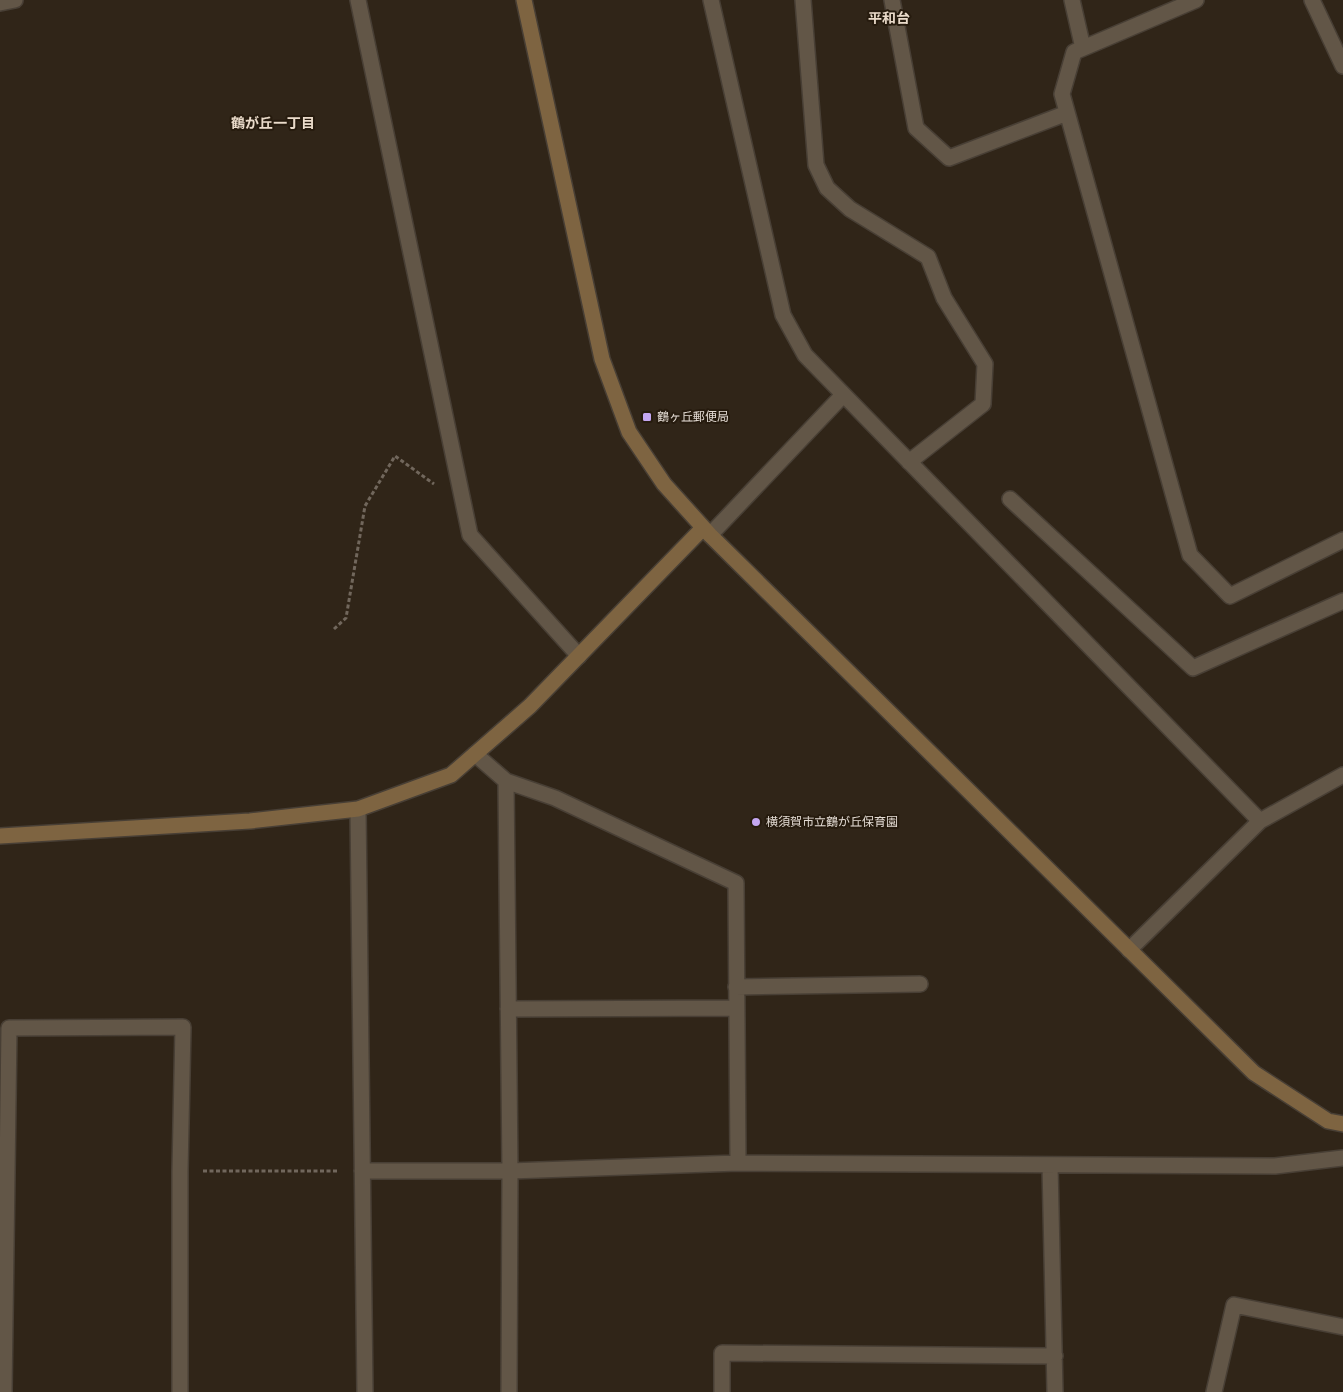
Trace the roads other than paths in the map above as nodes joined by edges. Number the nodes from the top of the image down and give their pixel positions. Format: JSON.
{"nodes":[{"id":1,"x":15,"y":0,"type":"edge"},
{"id":2,"x":358,"y":0,"type":"edge"},
{"id":3,"x":524,"y":0,"type":"edge"},
{"id":4,"x":712,"y":0,"type":"edge"},
{"id":5,"x":803,"y":0,"type":"edge"},
{"id":6,"x":892,"y":0,"type":"edge"},
{"id":7,"x":1072,"y":0,"type":"edge"},
{"id":8,"x":1196,"y":0,"type":"edge"},
{"id":9,"x":1312,"y":0,"type":"edge"},
{"id":10,"x":0,"y":3,"type":"edge"},
{"id":11,"x":1083,"y":48,"type":"junction"},
{"id":12,"x":1343,"y":66,"type":"edge"},
{"id":13,"x":1067,"y":112,"type":"junction"},
{"id":14,"x":843,"y":395,"type":"junction"},
{"id":15,"x":909,"y":462,"type":"junction"},
{"id":16,"x":1010,"y":499,"type":"dead end"},
{"id":17,"x":707,"y":531,"type":"junction"},
{"id":18,"x":1343,"y":540,"type":"edge"},
{"id":19,"x":1343,"y":601,"type":"edge"},
{"id":20,"x":579,"y":656,"type":"junction"},
{"id":21,"x":475,"y":754,"type":"junction"},
{"id":22,"x":1343,"y":775,"type":"edge"},
{"id":23,"x":506,"y":781,"type":"junction"},
{"id":24,"x":358,"y":808,"type":"junction"},
{"id":25,"x":1260,"y":821,"type":"junction"},
{"id":26,"x":0,"y":836,"type":"edge"},
{"id":27,"x":1129,"y":950,"type":"junction"},
{"id":28,"x":920,"y":984,"type":"dead end"},
{"id":29,"x":736,"y":987,"type":"junction"},
{"id":30,"x":736,"y":1008,"type":"junction"},
{"id":31,"x":508,"y":1009,"type":"junction"},
{"id":32,"x":1343,"y":1124,"type":"edge"},
{"id":33,"x":1343,"y":1158,"type":"edge"},
{"id":34,"x":738,"y":1164,"type":"junction"},
{"id":35,"x":1050,"y":1165,"type":"junction"},
{"id":36,"x":510,"y":1171,"type":"junction"},
{"id":37,"x":362,"y":1172,"type":"junction"},
{"id":38,"x":1343,"y":1327,"type":"edge"},
{"id":39,"x":1055,"y":1356,"type":"junction"},
{"id":40,"x":4,"y":1392,"type":"edge"},
{"id":41,"x":180,"y":1392,"type":"edge"},
{"id":42,"x":364,"y":1392,"type":"edge"},
{"id":43,"x":509,"y":1392,"type":"edge"},
{"id":44,"x":722,"y":1392,"type":"edge"},
{"id":45,"x":1055,"y":1392,"type":"edge"},
{"id":46,"x":1214,"y":1392,"type":"edge"}],
"edges":[{"from":1,"to":10,"type":"street"},
{"from":2,"to":20,"type":"street"},
{"from":3,"to":17,"type":"street"},
{"from":4,"to":14,"type":"street"},
{"from":5,"to":15,"type":"street"},
{"from":6,"to":13,"type":"street"},
{"from":7,"to":11,"type":"street"},
{"from":8,"to":11,"type":"street"},
{"from":9,"to":12,"type":"street"},
{"from":11,"to":13,"type":"street"},
{"from":13,"to":18,"type":"street"},
{"from":14,"to":15,"type":"street"},
{"from":14,"to":17,"type":"street"},
{"from":15,"to":25,"type":"street"},
{"from":16,"to":19,"type":"street"},
{"from":17,"to":20,"type":"street"},
{"from":17,"to":27,"type":"street"},
{"from":20,"to":21,"type":"street"},
{"from":21,"to":23,"type":"street"},
{"from":21,"to":24,"type":"street"},
{"from":22,"to":25,"type":"street"},
{"from":23,"to":29,"type":"street"},
{"from":23,"to":31,"type":"street"},
{"from":24,"to":26,"type":"street"},
{"from":24,"to":37,"type":"street"},
{"from":25,"to":27,"type":"street"},
{"from":27,"to":32,"type":"street"},
{"from":28,"to":29,"type":"street"},
{"from":29,"to":30,"type":"street"},
{"from":30,"to":31,"type":"street"},
{"from":30,"to":34,"type":"street"},
{"from":31,"to":36,"type":"street"},
{"from":33,"to":35,"type":"street"},
{"from":34,"to":35,"type":"street"},
{"from":34,"to":36,"type":"street"},
{"from":35,"to":39,"type":"street"},
{"from":36,"to":37,"type":"street"},
{"from":36,"to":43,"type":"street"},
{"from":37,"to":42,"type":"street"},
{"from":38,"to":46,"type":"street"},
{"from":39,"to":44,"type":"street"},
{"from":39,"to":45,"type":"street"},
{"from":40,"to":41,"type":"street"}]}
